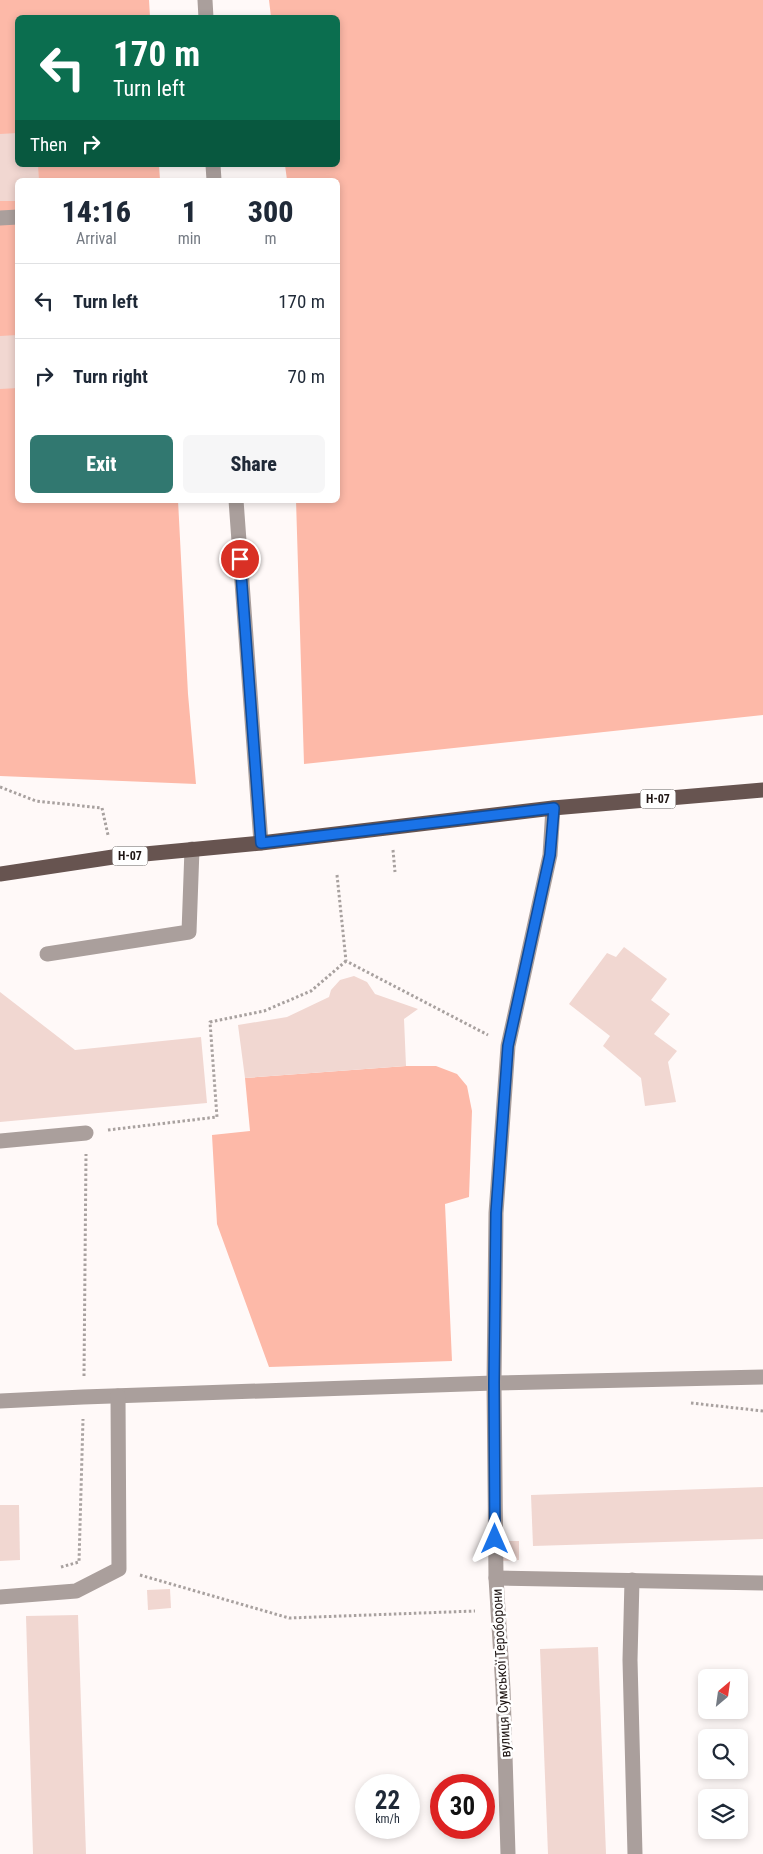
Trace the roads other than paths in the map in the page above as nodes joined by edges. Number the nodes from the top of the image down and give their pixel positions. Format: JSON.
{"nodes":[{"id":1,"x":206,"y":0,"type":"edge"},
{"id":2,"x":206,"y":15,"type":"edge"},
{"id":3,"x":15,"y":217,"type":"edge"},
{"id":4,"x":0,"y":218,"type":"edge"},
{"id":5,"x":236,"y":503,"type":"edge"},
{"id":6,"x":763,"y":790,"type":"edge"},
{"id":7,"x":554,"y":808,"type":"junction"},
{"id":8,"x":261,"y":843,"type":"junction"},
{"id":9,"x":192,"y":850,"type":"junction"},
{"id":10,"x":0,"y":874,"type":"edge"},
{"id":11,"x":47,"y":954,"type":"dead end"},
{"id":12,"x":86,"y":1133,"type":"road end"},
{"id":13,"x":0,"y":1141,"type":"edge"},
{"id":14,"x":763,"y":1377,"type":"edge"},
{"id":15,"x":494,"y":1383,"type":"junction"},
{"id":16,"x":118,"y":1396,"type":"junction"},
{"id":17,"x":0,"y":1401,"type":"edge"},
{"id":18,"x":496,"y":1578,"type":"junction"},
{"id":19,"x":632,"y":1580,"type":"junction"},
{"id":20,"x":763,"y":1583,"type":"edge"},
{"id":21,"x":0,"y":1597,"type":"edge"},
{"id":22,"x":508,"y":1854,"type":"edge"},
{"id":23,"x":635,"y":1854,"type":"edge"}],
"edges":[{"from":1,"to":2,"type":"street"},
{"from":3,"to":4,"type":"street"},
{"from":5,"to":8,"type":"street"},
{"from":6,"to":7,"type":"main road","number":"Н-07"},
{"from":7,"to":8,"type":"main road","number":"Н-07"},
{"from":7,"to":15,"type":"street","name":"вулиця Сумської Тероборони"},
{"from":8,"to":9,"type":"main road","number":"Н-07"},
{"from":9,"to":10,"type":"main road","number":"Н-07"},
{"from":9,"to":11,"type":"street"},
{"from":12,"to":13,"type":"street"},
{"from":14,"to":15,"type":"street"},
{"from":15,"to":16,"type":"street"},
{"from":15,"to":18,"type":"street","name":"вулиця Сумської Тероборони"},
{"from":16,"to":17,"type":"street"},
{"from":16,"to":21,"type":"street"},
{"from":18,"to":19,"type":"street"},
{"from":18,"to":22,"type":"street","name":"вулиця Сумської Тероборони"},
{"from":19,"to":20,"type":"street"},
{"from":19,"to":23,"type":"street"}]}
